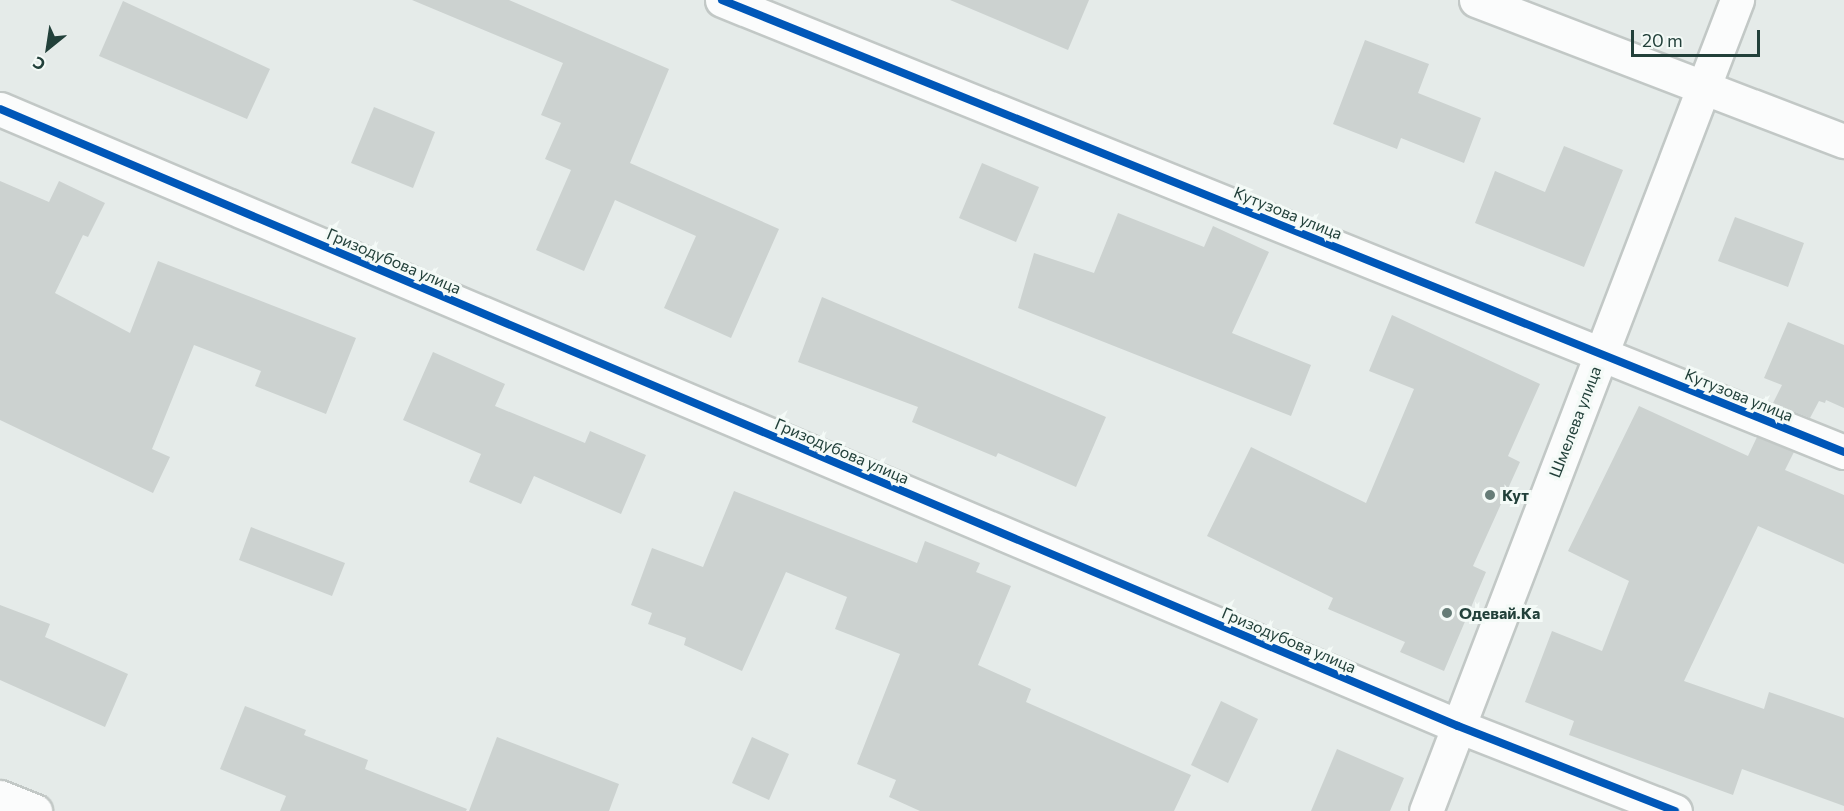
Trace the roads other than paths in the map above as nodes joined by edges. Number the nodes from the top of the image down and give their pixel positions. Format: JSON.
{"nodes":[{"id":1,"x":722,"y":0,"type":"edge"},
{"id":2,"x":1476,"y":0,"type":"edge"},
{"id":3,"x":1737,"y":0,"type":"edge"},
{"id":4,"x":1703,"y":87,"type":"junction"},
{"id":5,"x":0,"y":109,"type":"edge"},
{"id":6,"x":1844,"y":141,"type":"edge"},
{"id":7,"x":1601,"y":354,"type":"junction"},
{"id":8,"x":1844,"y":452,"type":"edge"},
{"id":9,"x":1458,"y":726,"type":"junction"},
{"id":10,"x":0,"y":796,"type":"edge"},
{"id":11,"x":35,"y":811,"type":"edge"},
{"id":12,"x":1426,"y":811,"type":"edge"},
{"id":13,"x":1675,"y":811,"type":"edge"}],
"edges":[{"from":1,"to":7,"type":"street","name":"Кутузова улица"},
{"from":2,"to":4,"type":"street"},
{"from":3,"to":4,"type":"street","name":"Шмелева улица"},
{"from":4,"to":6,"type":"street"},
{"from":4,"to":7,"type":"street","name":"Шмелева улица"},
{"from":5,"to":9,"type":"street","name":"Гризодубова улица"},
{"from":7,"to":8,"type":"street","name":"Кутузова улица"},
{"from":7,"to":9,"type":"street","name":"Шмелева улица"},
{"from":9,"to":12,"type":"street","name":"Шмелева улица"},
{"from":9,"to":13,"type":"street","name":"Гризодубова улица"},
{"from":10,"to":11,"type":"street"}]}
